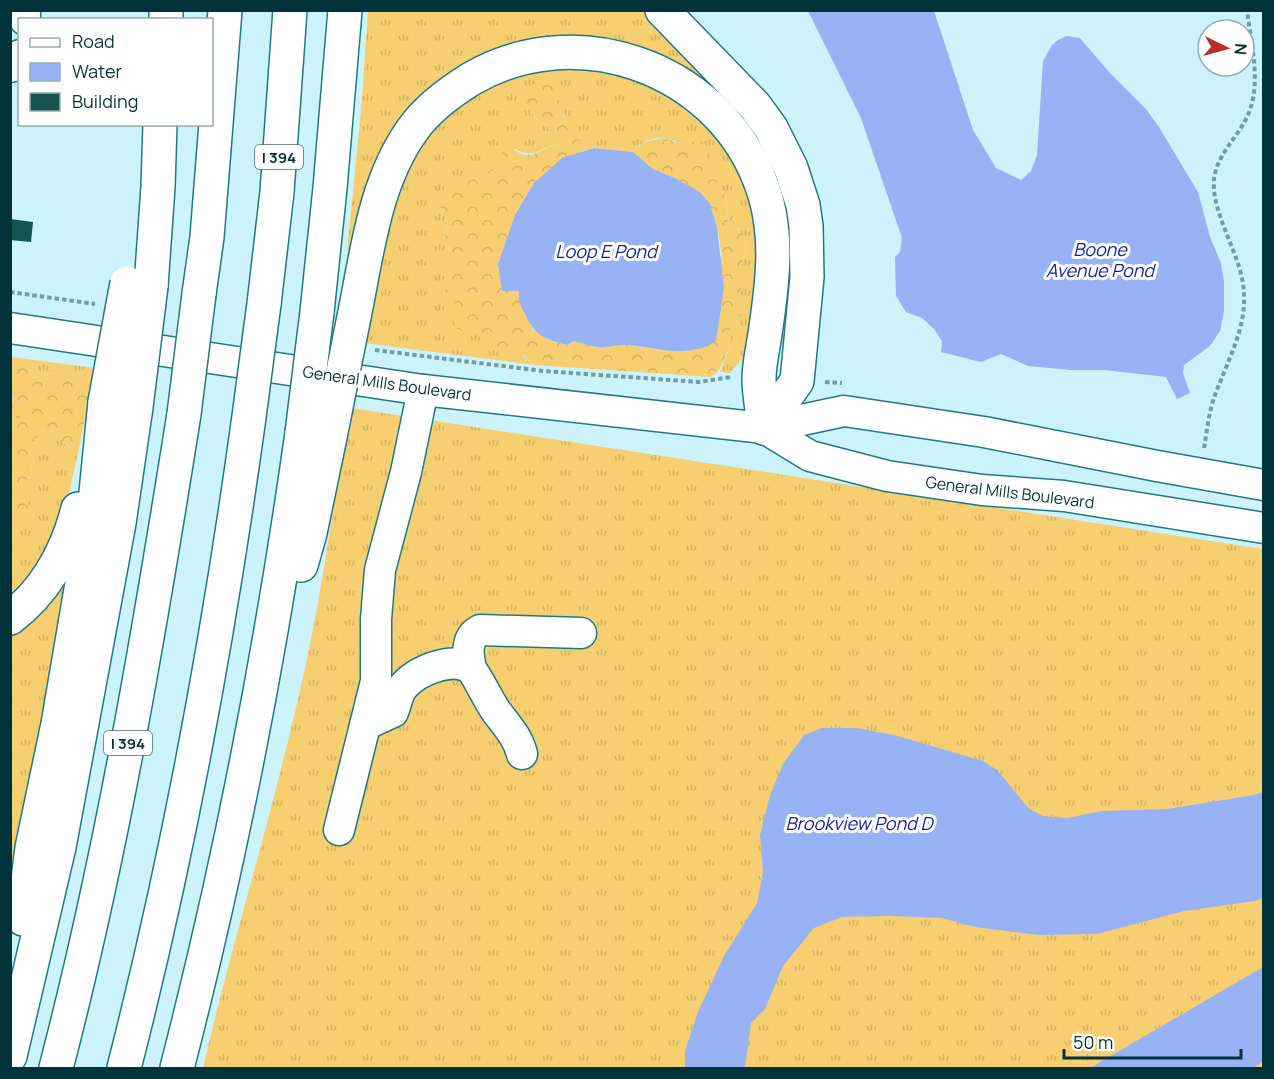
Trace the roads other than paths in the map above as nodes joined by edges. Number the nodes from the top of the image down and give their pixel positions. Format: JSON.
{"nodes":[{"id":1,"x":225,"y":10,"type":"edge"},
{"id":2,"x":290,"y":10,"type":"edge"},
{"id":3,"x":345,"y":10,"type":"edge"},
{"id":4,"x":662,"y":10,"type":"edge"},
{"id":5,"x":153,"y":126,"type":"edge"},
{"id":6,"x":160,"y":126,"type":"edge"},
{"id":7,"x":139,"y":285,"type":"junction"},
{"id":8,"x":10,"y":328,"type":"edge"},
{"id":9,"x":423,"y":390,"type":"junction"},
{"id":10,"x":120,"y":405,"type":"junction"},
{"id":11,"x":764,"y":428,"type":"junction"},
{"id":12,"x":316,"y":435,"type":"junction"},
{"id":13,"x":1263,"y":485,"type":"edge"},
{"id":14,"x":1263,"y":528,"type":"edge"},
{"id":15,"x":10,"y":618,"type":"edge"},
{"id":16,"x":581,"y":633,"type":"dead end"},
{"id":17,"x":471,"y":669,"type":"junction"},
{"id":18,"x":365,"y":725,"type":"junction"},
{"id":19,"x":522,"y":754,"type":"dead end"},
{"id":20,"x":339,"y":830,"type":"dead end"},
{"id":21,"x":10,"y":1056,"type":"edge"},
{"id":22,"x":56,"y":1068,"type":"edge"},
{"id":23,"x":124,"y":1068,"type":"edge"},
{"id":24,"x":177,"y":1068,"type":"edge"}],
"edges":[{"from":1,"to":22,"type":"highway","number":"I 394","bridge":true},
{"from":2,"to":23,"type":"highway","number":"I 394","bridge":true},
{"from":3,"to":12,"type":"highway","bridge":true},
{"from":4,"to":11,"type":"highway"},
{"from":5,"to":7,"type":"highway"},
{"from":6,"to":7,"type":"highway"},
{"from":7,"to":10,"type":"highway","bridge":true},
{"from":8,"to":9,"type":"street","name":"General Mills Boulevard"},
{"from":9,"to":11,"type":"street","name":"General Mills Boulevard"},
{"from":9,"to":18,"type":"street"},
{"from":10,"to":15,"type":"highway"},
{"from":10,"to":21,"type":"highway"},
{"from":11,"to":12,"type":"highway","bridge":true},
{"from":11,"to":13,"type":"street","name":"General Mills Boulevard"},
{"from":11,"to":14,"type":"street","name":"General Mills Boulevard"},
{"from":12,"to":24,"type":"highway"},
{"from":16,"to":17,"type":"street"},
{"from":17,"to":18,"type":"street"},
{"from":17,"to":19,"type":"street"},
{"from":18,"to":20,"type":"street"}]}
